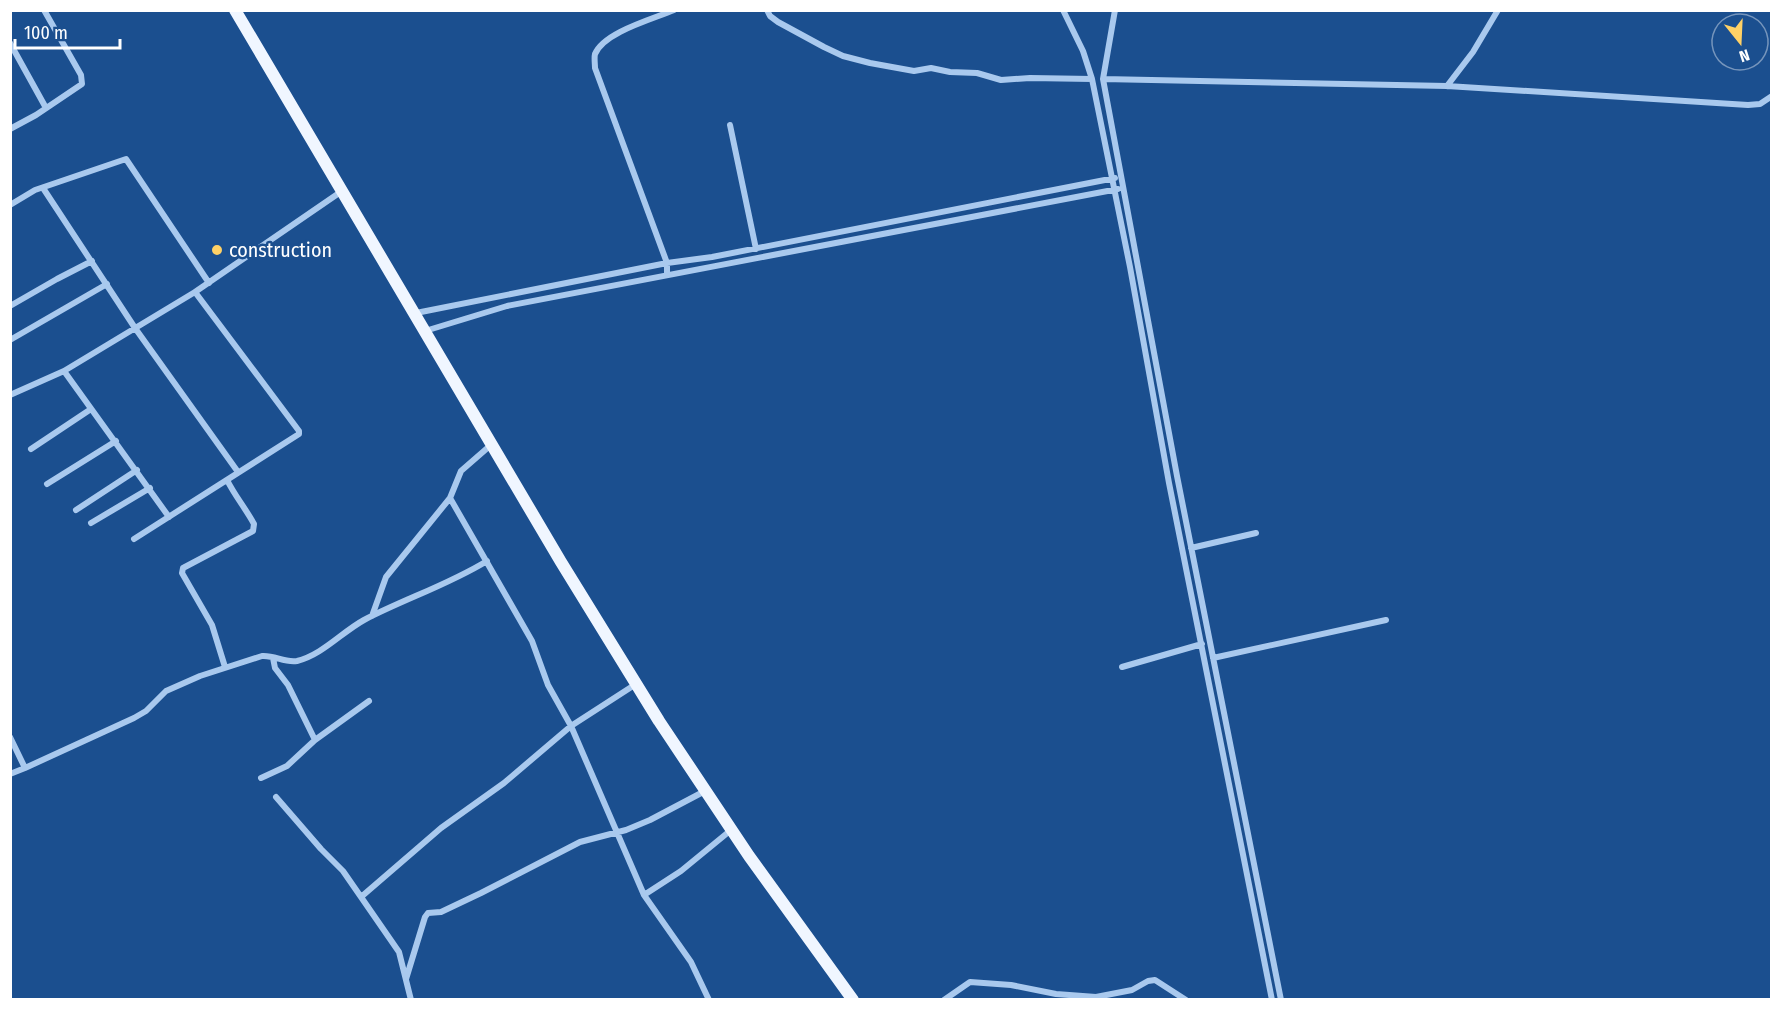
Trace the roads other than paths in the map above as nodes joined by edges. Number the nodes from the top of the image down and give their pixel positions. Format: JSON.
{"nodes":[{"id":1,"x":44,"y":10,"type":"edge"},
{"id":2,"x":235,"y":10,"type":"edge"},
{"id":3,"x":674,"y":10,"type":"edge"},
{"id":4,"x":767,"y":10,"type":"edge"},
{"id":5,"x":1063,"y":10,"type":"edge"},
{"id":6,"x":1115,"y":10,"type":"edge"},
{"id":7,"x":1498,"y":10,"type":"edge"},
{"id":8,"x":10,"y":43,"type":"edge"},
{"id":9,"x":1092,"y":79,"type":"junction"},
{"id":10,"x":1103,"y":79,"type":"junction"},
{"id":11,"x":1447,"y":86,"type":"junction"},
{"id":12,"x":1772,"y":96,"type":"edge"},
{"id":13,"x":46,"y":108,"type":"junction"},
{"id":14,"x":730,"y":125,"type":"dead end"},
{"id":15,"x":10,"y":129,"type":"edge"},
{"id":16,"x":1122,"y":177,"type":"junction"},
{"id":17,"x":1112,"y":179,"type":"junction"},
{"id":18,"x":44,"y":188,"type":"junction"},
{"id":19,"x":1124,"y":188,"type":"junction"},
{"id":20,"x":1114,"y":189,"type":"junction"},
{"id":21,"x":342,"y":191,"type":"junction"},
{"id":22,"x":10,"y":205,"type":"edge"},
{"id":23,"x":756,"y":249,"type":"junction"},
{"id":24,"x":92,"y":261,"type":"junction"},
{"id":25,"x":667,"y":263,"type":"junction"},
{"id":26,"x":667,"y":275,"type":"junction"},
{"id":27,"x":209,"y":283,"type":"junction"},
{"id":28,"x":107,"y":284,"type":"junction"},
{"id":29,"x":195,"y":292,"type":"junction"},
{"id":30,"x":10,"y":306,"type":"edge"},
{"id":31,"x":416,"y":313,"type":"junction"},
{"id":32,"x":135,"y":328,"type":"junction"},
{"id":33,"x":425,"y":331,"type":"junction"},
{"id":34,"x":10,"y":340,"type":"edge"},
{"id":35,"x":64,"y":371,"type":"junction"},
{"id":36,"x":10,"y":395,"type":"edge"},
{"id":37,"x":91,"y":409,"type":"junction"},
{"id":38,"x":116,"y":441,"type":"junction"},
{"id":39,"x":492,"y":444,"type":"junction"},
{"id":40,"x":31,"y":449,"type":"dead end"},
{"id":41,"x":137,"y":470,"type":"junction"},
{"id":42,"x":238,"y":472,"type":"junction"},
{"id":43,"x":227,"y":480,"type":"junction"},
{"id":44,"x":47,"y":484,"type":"dead end"},
{"id":45,"x":150,"y":488,"type":"junction"},
{"id":46,"x":450,"y":498,"type":"junction"},
{"id":47,"x":76,"y":510,"type":"dead end"},
{"id":48,"x":170,"y":517,"type":"junction"},
{"id":49,"x":91,"y":523,"type":"dead end"},
{"id":50,"x":1256,"y":533,"type":"dead end"},
{"id":51,"x":134,"y":539,"type":"dead end"},
{"id":52,"x":1191,"y":548,"type":"junction"},
{"id":53,"x":488,"y":561,"type":"junction"},
{"id":54,"x":372,"y":616,"type":"junction"},
{"id":55,"x":1386,"y":620,"type":"dead end"},
{"id":56,"x":1202,"y":644,"type":"junction"},
{"id":57,"x":1213,"y":657,"type":"junction"},
{"id":58,"x":273,"y":658,"type":"junction"},
{"id":59,"x":1122,"y":667,"type":"dead end"},
{"id":60,"x":225,"y":668,"type":"junction"},
{"id":61,"x":636,"y":684,"type":"junction"},
{"id":62,"x":369,"y":701,"type":"dead end"},
{"id":63,"x":571,"y":726,"type":"junction"},
{"id":64,"x":10,"y":737,"type":"edge"},
{"id":65,"x":315,"y":740,"type":"junction"},
{"id":66,"x":26,"y":768,"type":"junction"},
{"id":67,"x":10,"y":774,"type":"edge"},
{"id":68,"x":261,"y":778,"type":"dead end"},
{"id":69,"x":705,"y":791,"type":"junction"},
{"id":70,"x":276,"y":797,"type":"dead end"},
{"id":71,"x":731,"y":830,"type":"junction"},
{"id":72,"x":616,"y":832,"type":"junction"},
{"id":73,"x":644,"y":895,"type":"junction"},
{"id":74,"x":361,"y":897,"type":"junction"},
{"id":75,"x":405,"y":983,"type":"junction"},
{"id":76,"x":411,"y":999,"type":"edge"},
{"id":77,"x":709,"y":999,"type":"edge"},
{"id":78,"x":853,"y":999,"type":"edge"},
{"id":79,"x":944,"y":999,"type":"edge"},
{"id":80,"x":1186,"y":999,"type":"edge"},
{"id":81,"x":1272,"y":999,"type":"edge"},
{"id":82,"x":1281,"y":999,"type":"edge"}],
"edges":[{"from":1,"to":13,"type":"street"},
{"from":2,"to":21,"type":"main road"},
{"from":3,"to":25,"type":"street"},
{"from":4,"to":9,"type":"street"},
{"from":5,"to":9,"type":"street"},
{"from":6,"to":10,"type":"street"},
{"from":7,"to":11,"type":"street"},
{"from":8,"to":13,"type":"street"},
{"from":9,"to":17,"type":"street"},
{"from":10,"to":11,"type":"street"},
{"from":10,"to":16,"type":"street"},
{"from":11,"to":12,"type":"street"},
{"from":13,"to":15,"type":"street"},
{"from":14,"to":23,"type":"street"},
{"from":16,"to":17,"type":"street"},
{"from":16,"to":19,"type":"street"},
{"from":17,"to":20,"type":"street"},
{"from":17,"to":23,"type":"street"},
{"from":18,"to":22,"type":"street"},
{"from":18,"to":24,"type":"street"},
{"from":18,"to":27,"type":"street"},
{"from":19,"to":20,"type":"street"},
{"from":19,"to":52,"type":"street"},
{"from":20,"to":26,"type":"street"},
{"from":20,"to":56,"type":"street"},
{"from":21,"to":27,"type":"street"},
{"from":21,"to":31,"type":"main road"},
{"from":23,"to":25,"type":"street"},
{"from":24,"to":28,"type":"street"},
{"from":24,"to":30,"type":"street"},
{"from":25,"to":26,"type":"street"},
{"from":25,"to":31,"type":"street"},
{"from":26,"to":33,"type":"street"},
{"from":27,"to":29,"type":"street"},
{"from":28,"to":32,"type":"street"},
{"from":28,"to":34,"type":"street"},
{"from":29,"to":32,"type":"street"},
{"from":29,"to":42,"type":"street"},
{"from":31,"to":33,"type":"main road"},
{"from":32,"to":35,"type":"street"},
{"from":32,"to":42,"type":"street"},
{"from":33,"to":39,"type":"main road"},
{"from":35,"to":36,"type":"street"},
{"from":35,"to":37,"type":"street"},
{"from":37,"to":38,"type":"street"},
{"from":37,"to":40,"type":"street"},
{"from":38,"to":41,"type":"street"},
{"from":38,"to":44,"type":"street"},
{"from":39,"to":46,"type":"street"},
{"from":39,"to":61,"type":"main road"},
{"from":41,"to":45,"type":"street"},
{"from":41,"to":47,"type":"street"},
{"from":42,"to":43,"type":"street"},
{"from":43,"to":48,"type":"street"},
{"from":43,"to":60,"type":"street"},
{"from":45,"to":48,"type":"street"},
{"from":45,"to":49,"type":"street"},
{"from":46,"to":53,"type":"street"},
{"from":46,"to":54,"type":"street"},
{"from":48,"to":51,"type":"street"},
{"from":50,"to":52,"type":"street"},
{"from":52,"to":57,"type":"street"},
{"from":53,"to":54,"type":"street"},
{"from":53,"to":63,"type":"street"},
{"from":54,"to":58,"type":"street"},
{"from":55,"to":57,"type":"street"},
{"from":56,"to":59,"type":"street"},
{"from":56,"to":81,"type":"street"},
{"from":57,"to":82,"type":"street"},
{"from":58,"to":60,"type":"street"},
{"from":58,"to":65,"type":"street"},
{"from":60,"to":66,"type":"street"},
{"from":61,"to":63,"type":"street"},
{"from":61,"to":69,"type":"main road"},
{"from":62,"to":65,"type":"street"},
{"from":63,"to":72,"type":"street"},
{"from":63,"to":74,"type":"street"},
{"from":64,"to":66,"type":"street"},
{"from":65,"to":68,"type":"street"},
{"from":66,"to":67,"type":"street"},
{"from":69,"to":71,"type":"main road"},
{"from":69,"to":72,"type":"street"},
{"from":70,"to":74,"type":"street"},
{"from":71,"to":73,"type":"street"},
{"from":71,"to":78,"type":"main road"},
{"from":72,"to":73,"type":"street"},
{"from":72,"to":75,"type":"street"},
{"from":73,"to":77,"type":"street"},
{"from":74,"to":75,"type":"street"},
{"from":75,"to":76,"type":"street"},
{"from":79,"to":80,"type":"street"}]}
